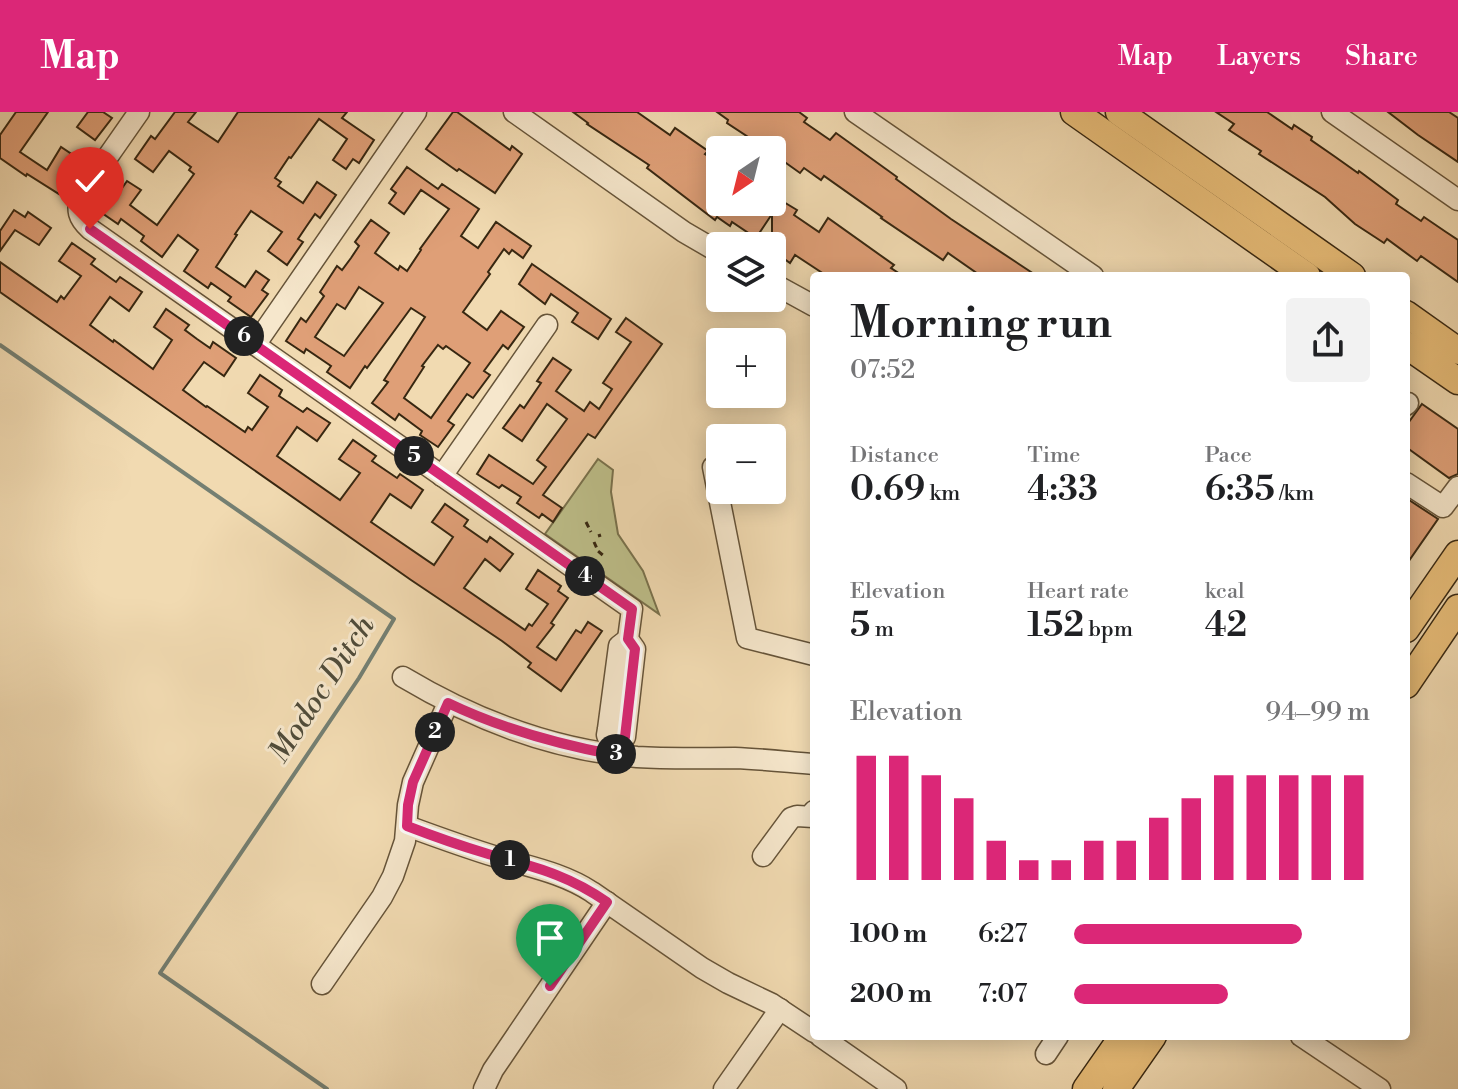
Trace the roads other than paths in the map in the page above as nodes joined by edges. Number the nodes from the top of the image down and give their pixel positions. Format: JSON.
{"nodes":[{"id":1,"x":139,"y":112,"type":"edge"},
{"id":2,"x":416,"y":112,"type":"edge"},
{"id":3,"x":514,"y":112,"type":"edge"},
{"id":4,"x":1074,"y":112,"type":"edge"},
{"id":5,"x":1119,"y":112,"type":"edge"},
{"id":6,"x":1332,"y":112,"type":"edge"},
{"id":7,"x":866,"y":115,"type":"edge"},
{"id":8,"x":1458,"y":200,"type":"edge"},
{"id":9,"x":706,"y":245,"type":"edge"},
{"id":10,"x":1087,"y":272,"type":"edge"},
{"id":11,"x":1301,"y":272,"type":"edge"},
{"id":12,"x":1346,"y":272,"type":"edge"},
{"id":13,"x":786,"y":291,"type":"edge"},
{"id":14,"x":810,"y":304,"type":"edge"},
{"id":15,"x":1410,"y":317,"type":"edge"},
{"id":16,"x":547,"y":325,"type":"dead end"},
{"id":17,"x":255,"y":345,"type":"junction"},
{"id":18,"x":1410,"y":348,"type":"edge"},
{"id":19,"x":1458,"y":351,"type":"edge"},
{"id":20,"x":1458,"y":381,"type":"edge"},
{"id":21,"x":442,"y":476,"type":"junction"},
{"id":22,"x":1410,"y":486,"type":"edge"},
{"id":23,"x":1458,"y":487,"type":"edge"},
{"id":24,"x":720,"y":504,"type":"edge"},
{"id":25,"x":1458,"y":554,"type":"edge"},
{"id":26,"x":1458,"y":608,"type":"edge"},
{"id":27,"x":1410,"y":623,"type":"edge"},
{"id":28,"x":810,"y":654,"type":"edge"},
{"id":29,"x":403,"y":677,"type":"dead end"},
{"id":30,"x":1410,"y":679,"type":"edge"},
{"id":31,"x":448,"y":703,"type":"junction"},
{"id":32,"x":615,"y":755,"type":"junction"},
{"id":33,"x":810,"y":764,"type":"edge"},
{"id":34,"x":810,"y":816,"type":"edge"},
{"id":35,"x":407,"y":826,"type":"junction"},
{"id":36,"x":763,"y":856,"type":"dead end"},
{"id":37,"x":607,"y":902,"type":"junction"},
{"id":38,"x":322,"y":984,"type":"dead end"},
{"id":39,"x":780,"y":1009,"type":"junction"},
{"id":40,"x":810,"y":1029,"type":"edge"},
{"id":41,"x":826,"y":1040,"type":"edge"},
{"id":42,"x":1055,"y":1040,"type":"edge"},
{"id":43,"x":1120,"y":1040,"type":"edge"},
{"id":44,"x":1150,"y":1040,"type":"edge"},
{"id":45,"x":1307,"y":1040,"type":"edge"},
{"id":46,"x":1046,"y":1054,"type":"dead end"},
{"id":47,"x":484,"y":1089,"type":"edge"},
{"id":48,"x":724,"y":1089,"type":"edge"},
{"id":49,"x":896,"y":1089,"type":"edge"},
{"id":50,"x":1086,"y":1089,"type":"edge"},
{"id":51,"x":1116,"y":1089,"type":"edge"},
{"id":52,"x":1380,"y":1089,"type":"edge"}],
"edges":[{"from":1,"to":17,"type":"street"},
{"from":2,"to":17,"type":"street"},
{"from":3,"to":9,"type":"street"},
{"from":4,"to":11,"type":"main road"},
{"from":5,"to":12,"type":"main road"},
{"from":6,"to":8,"type":"street"},
{"from":7,"to":10,"type":"street"},
{"from":13,"to":14,"type":"street"},
{"from":15,"to":19,"type":"main road"},
{"from":16,"to":21,"type":"street"},
{"from":17,"to":21,"type":"street"},
{"from":18,"to":20,"type":"main road"},
{"from":21,"to":32,"type":"street"},
{"from":22,"to":23,"type":"street"},
{"from":24,"to":28,"type":"street"},
{"from":25,"to":27,"type":"main road"},
{"from":26,"to":30,"type":"main road"},
{"from":29,"to":31,"type":"street"},
{"from":31,"to":32,"type":"street"},
{"from":31,"to":35,"type":"street"},
{"from":32,"to":33,"type":"street"},
{"from":34,"to":36,"type":"street"},
{"from":35,"to":37,"type":"street"},
{"from":35,"to":38,"type":"street"},
{"from":37,"to":39,"type":"street"},
{"from":37,"to":47,"type":"street"},
{"from":39,"to":40,"type":"street"},
{"from":39,"to":48,"type":"street"},
{"from":41,"to":49,"type":"street"},
{"from":42,"to":46,"type":"street"},
{"from":43,"to":50,"type":"main road"},
{"from":44,"to":51,"type":"main road"},
{"from":45,"to":52,"type":"street"}]}
